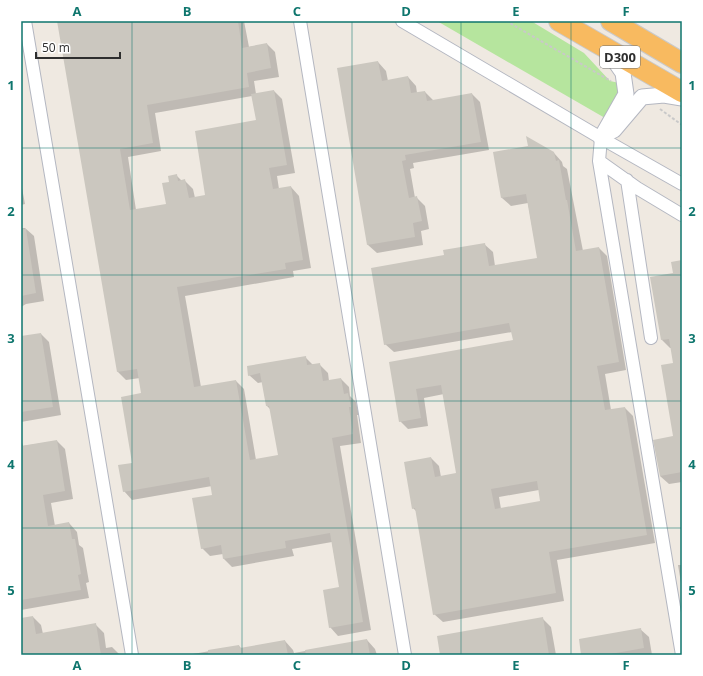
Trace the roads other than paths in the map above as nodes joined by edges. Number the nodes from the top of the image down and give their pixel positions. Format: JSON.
{"nodes":[{"id":1,"x":25,"y":21,"type":"edge"},
{"id":2,"x":300,"y":21,"type":"edge"},
{"id":3,"x":402,"y":21,"type":"edge"},
{"id":4,"x":559,"y":21,"type":"edge"},
{"id":5,"x":611,"y":21,"type":"edge"},
{"id":6,"x":605,"y":48,"type":"junction"},
{"id":7,"x":682,"y":63,"type":"edge"},
{"id":8,"x":682,"y":92,"type":"edge"},
{"id":9,"x":682,"y":98,"type":"edge"},
{"id":10,"x":601,"y":138,"type":"junction"},
{"id":11,"x":599,"y":161,"type":"junction"},
{"id":12,"x":627,"y":180,"type":"junction"},
{"id":13,"x":682,"y":184,"type":"edge"},
{"id":14,"x":682,"y":215,"type":"edge"},
{"id":15,"x":651,"y":338,"type":"dead end"},
{"id":16,"x":132,"y":655,"type":"edge"},
{"id":17,"x":405,"y":655,"type":"edge"},
{"id":18,"x":682,"y":655,"type":"edge"}],
"edges":[{"from":1,"to":16,"type":"street"},
{"from":2,"to":17,"type":"street"},
{"from":3,"to":10,"type":"street"},
{"from":4,"to":6,"type":"highway","number":"D300"},
{"from":5,"to":7,"type":"highway","number":"D300"},
{"from":6,"to":8,"type":"highway","number":"D300"},
{"from":6,"to":10,"type":"street"},
{"from":9,"to":10,"type":"street"},
{"from":10,"to":11,"type":"street"},
{"from":10,"to":13,"type":"street"},
{"from":11,"to":12,"type":"street"},
{"from":11,"to":18,"type":"street"},
{"from":12,"to":14,"type":"street"},
{"from":12,"to":15,"type":"street"}]}
